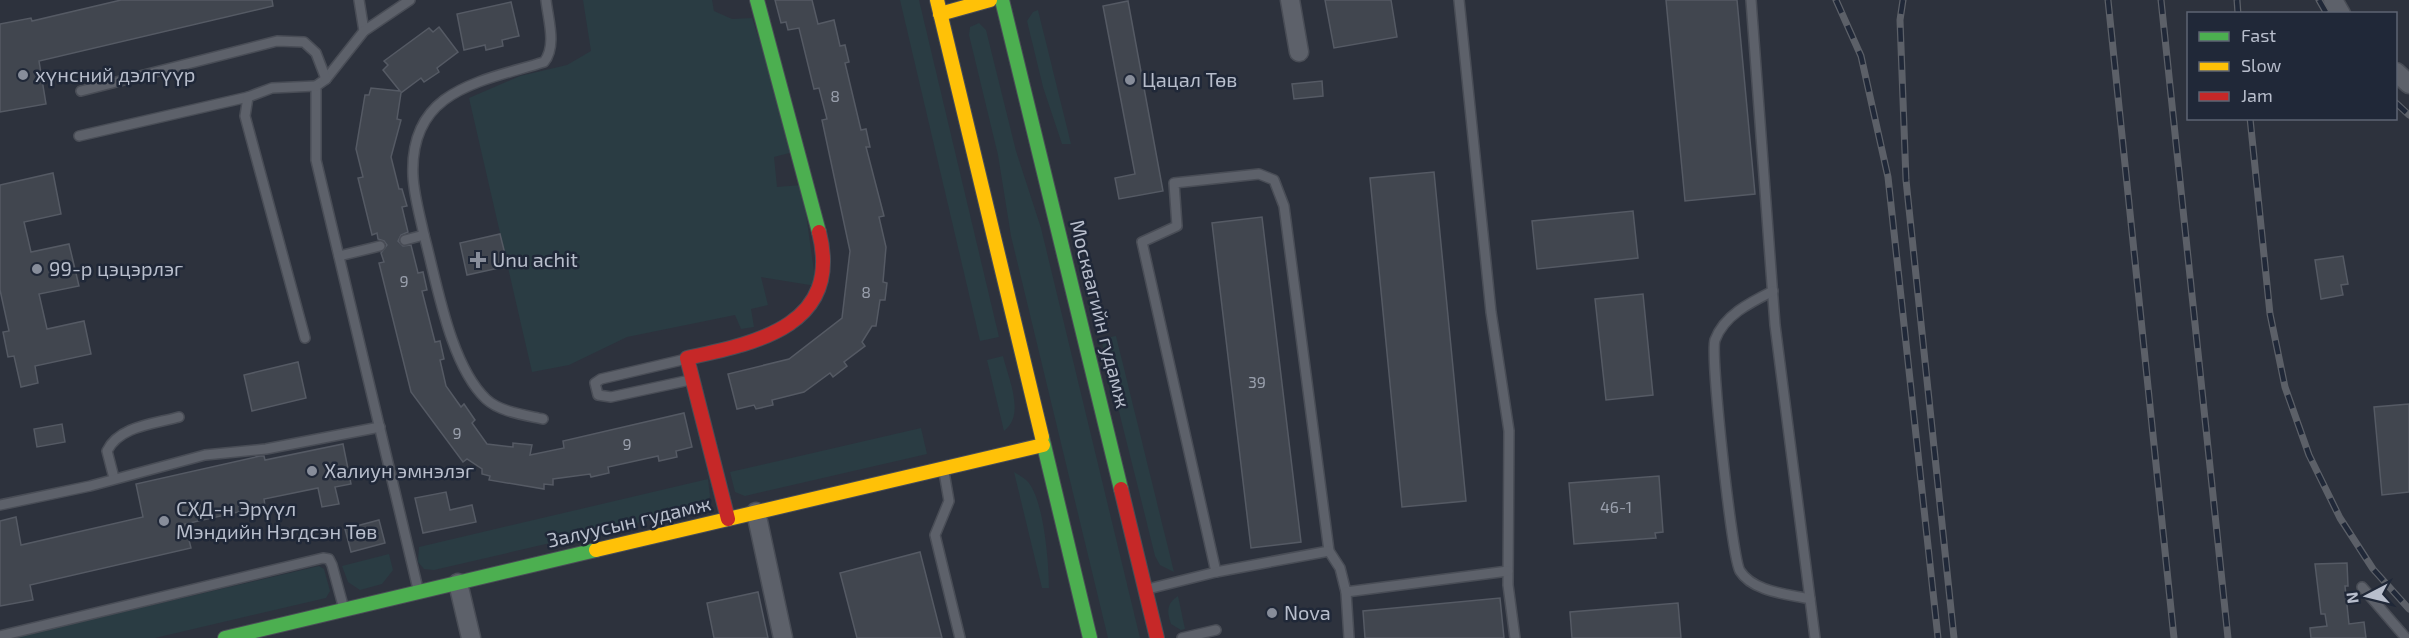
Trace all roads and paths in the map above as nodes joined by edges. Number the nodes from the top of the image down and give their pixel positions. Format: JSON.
{"nodes":[{"id":1,"x":359,"y":0,"type":"edge"},
{"id":2,"x":410,"y":0,"type":"edge"},
{"id":3,"x":546,"y":0,"type":"edge"},
{"id":4,"x":757,"y":0,"type":"edge"},
{"id":5,"x":990,"y":0,"type":"edge"},
{"id":6,"x":1002,"y":0,"type":"edge"},
{"id":7,"x":1290,"y":0,"type":"edge"},
{"id":8,"x":1459,"y":0,"type":"edge"},
{"id":9,"x":1751,"y":0,"type":"edge"},
{"id":10,"x":939,"y":7,"type":"edge"},
{"id":11,"x":364,"y":31,"type":"junction"},
{"id":12,"x":1299,"y":52,"type":"dead end"},
{"id":13,"x":2397,"y":73,"type":"edge"},
{"id":14,"x":326,"y":79,"type":"junction"},
{"id":15,"x":2409,"y":84,"type":"edge"},
{"id":16,"x":316,"y":86,"type":"junction"},
{"id":17,"x":81,"y":91,"type":"dead end"},
{"id":18,"x":248,"y":97,"type":"junction"},
{"id":19,"x":79,"y":136,"type":"dead end"},
{"id":20,"x":424,"y":235,"type":"junction"},
{"id":21,"x":405,"y":240,"type":"dead end"},
{"id":22,"x":380,"y":246,"type":"dead end"},
{"id":23,"x":339,"y":256,"type":"junction"},
{"id":24,"x":1773,"y":291,"type":"junction"},
{"id":25,"x":305,"y":338,"type":"dead end"},
{"id":26,"x":687,"y":358,"type":"junction"},
{"id":27,"x":692,"y":379,"type":"junction"},
{"id":28,"x":179,"y":417,"type":"dead end"},
{"id":29,"x":543,"y":419,"type":"dead end"},
{"id":30,"x":380,"y":427,"type":"junction"},
{"id":31,"x":1043,"y":445,"type":"junction"},
{"id":32,"x":943,"y":469,"type":"junction"},
{"id":33,"x":114,"y":478,"type":"junction"},
{"id":34,"x":0,"y":505,"type":"edge"},
{"id":35,"x":756,"y":512,"type":"junction"},
{"id":36,"x":728,"y":519,"type":"junction"},
{"id":37,"x":1329,"y":551,"type":"junction"},
{"id":38,"x":1216,"y":572,"type":"junction"},
{"id":39,"x":1508,"y":572,"type":"junction"},
{"id":40,"x":458,"y":583,"type":"junction"},
{"id":41,"x":2362,"y":587,"type":"dead end"},
{"id":42,"x":1146,"y":589,"type":"junction"},
{"id":43,"x":419,"y":591,"type":"junction"},
{"id":44,"x":1346,"y":592,"type":"junction"},
{"id":45,"x":1810,"y":599,"type":"junction"},
{"id":46,"x":344,"y":609,"type":"junction"},
{"id":47,"x":1216,"y":630,"type":"dead end"},
{"id":48,"x":0,"y":636,"type":"edge"},
{"id":49,"x":225,"y":638,"type":"edge"},
{"id":50,"x":471,"y":638,"type":"edge"},
{"id":51,"x":783,"y":638,"type":"edge"},
{"id":52,"x":960,"y":638,"type":"edge"},
{"id":53,"x":1090,"y":638,"type":"edge"},
{"id":54,"x":1157,"y":638,"type":"edge"},
{"id":55,"x":1182,"y":638,"type":"edge"},
{"id":56,"x":1349,"y":638,"type":"edge"},
{"id":57,"x":1515,"y":638,"type":"edge"},
{"id":58,"x":1815,"y":638,"type":"edge"},
{"id":59,"x":2406,"y":638,"type":"edge"}],
"edges":[{"from":1,"to":11,"type":"lane"},
{"from":2,"to":11,"type":"lane"},
{"from":3,"to":20,"type":"lane"},
{"from":4,"to":26,"type":"main road"},
{"from":5,"to":10,"type":"main road"},
{"from":6,"to":42,"type":"main road","name":"Москвагийн гудамж"},
{"from":7,"to":12,"type":"street"},
{"from":8,"to":39,"type":"lane"},
{"from":9,"to":24,"type":"lane"},
{"from":10,"to":31,"type":"main road"},
{"from":11,"to":14,"type":"lane"},
{"from":13,"to":15,"type":"street"},
{"from":14,"to":16,"type":"lane"},
{"from":14,"to":17,"type":"lane"},
{"from":16,"to":18,"type":"lane"},
{"from":16,"to":23,"type":"lane"},
{"from":18,"to":19,"type":"lane"},
{"from":18,"to":25,"type":"lane"},
{"from":20,"to":21,"type":"lane"},
{"from":20,"to":29,"type":"lane"},
{"from":22,"to":23,"type":"lane"},
{"from":23,"to":30,"type":"lane"},
{"from":24,"to":45,"type":"lane"},
{"from":24,"to":45,"type":"lane"},
{"from":26,"to":27,"type":"main road"},
{"from":26,"to":27,"type":"lane"},
{"from":27,"to":36,"type":"main road"},
{"from":28,"to":33,"type":"lane"},
{"from":30,"to":33,"type":"lane"},
{"from":30,"to":43,"type":"lane"},
{"from":31,"to":32,"type":"main road","name":"Залуусын гудамж"},
{"from":31,"to":53,"type":"main road"},
{"from":32,"to":35,"type":"main road","name":"Залуусын гудамж"},
{"from":32,"to":52,"type":"lane"},
{"from":33,"to":34,"type":"lane"},
{"from":35,"to":36,"type":"main road","name":"Залуусын гудамж"},
{"from":35,"to":51,"type":"street"},
{"from":36,"to":40,"type":"main road","name":"Залуусын гудамж"},
{"from":37,"to":38,"type":"lane"},
{"from":37,"to":38,"type":"lane"},
{"from":37,"to":44,"type":"lane"},
{"from":38,"to":42,"type":"lane"},
{"from":39,"to":44,"type":"lane"},
{"from":39,"to":57,"type":"lane"},
{"from":40,"to":43,"type":"main road","name":"Залуусын гудамж"},
{"from":40,"to":50,"type":"street"},
{"from":41,"to":59,"type":"lane"},
{"from":42,"to":54,"type":"main road","name":"Москвагийн гудамж"},
{"from":43,"to":46,"type":"main road","name":"Залуусын гудамж"},
{"from":44,"to":56,"type":"lane"},
{"from":45,"to":58,"type":"lane"},
{"from":46,"to":48,"type":"lane"},
{"from":46,"to":49,"type":"main road","name":"Залуусын гудамж"},
{"from":47,"to":55,"type":"lane"}]}
